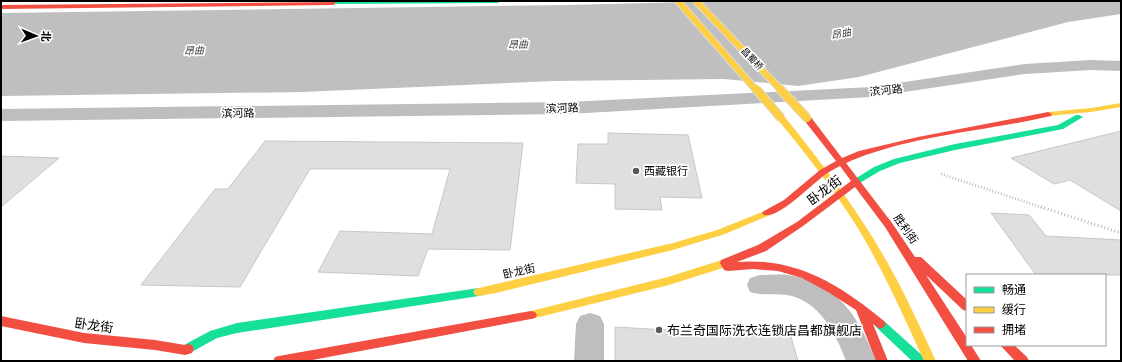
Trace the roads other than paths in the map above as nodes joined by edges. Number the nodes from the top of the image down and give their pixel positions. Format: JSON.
{"nodes":[{"id":1,"x":498,"y":1,"type":"edge"},
{"id":2,"x":678,"y":1,"type":"edge"},
{"id":3,"x":696,"y":1,"type":"edge"},
{"id":4,"x":1,"y":7,"type":"edge"},
{"id":5,"x":1121,"y":66,"type":"edge"},
{"id":6,"x":1121,"y":105,"type":"edge"},
{"id":7,"x":1091,"y":110,"type":"junction"},
{"id":8,"x":1,"y":115,"type":"edge"},
{"id":9,"x":807,"y":118,"type":"joint"},
{"id":10,"x":841,"y":162,"type":"junction"},
{"id":11,"x":823,"y":172,"type":"junction"},
{"id":12,"x":855,"y":182,"type":"junction"},
{"id":13,"x":840,"y":194,"type":"junction"},
{"id":14,"x":903,"y":246,"type":"junction"},
{"id":15,"x":713,"y":268,"type":"junction"},
{"id":16,"x":760,"y":285,"type":"dead end"},
{"id":17,"x":966,"y":306,"type":"edge"},
{"id":18,"x":860,"y":308,"type":"junction"},
{"id":19,"x":1,"y":321,"type":"edge"},
{"id":20,"x":590,"y":324,"type":"dead end"},
{"id":21,"x":1007,"y":346,"type":"edge"},
{"id":22,"x":185,"y":357,"type":"edge"},
{"id":23,"x":279,"y":361,"type":"edge"},
{"id":24,"x":588,"y":361,"type":"edge"},
{"id":25,"x":861,"y":361,"type":"edge"},
{"id":26,"x":882,"y":361,"type":"edge"},
{"id":27,"x":920,"y":361,"type":"edge"},
{"id":28,"x":930,"y":361,"type":"edge"},
{"id":29,"x":975,"y":361,"type":"edge"},
{"id":30,"x":1023,"y":361,"type":"edge"}],
"edges":[{"from":1,"to":4,"type":"main road"},
{"from":2,"to":11,"type":"main road","name":"昌蜀桥","bridge":true},
{"from":3,"to":9,"type":"main road","name":"昌蜀桥","bridge":true},
{"from":5,"to":8,"type":"street","name":"滨河路"},
{"from":6,"to":7,"type":"main road"},
{"from":7,"to":10,"type":"main road","name":"卧龙街"},
{"from":7,"to":12,"type":"main road","name":"卧龙街"},
{"from":9,"to":10,"type":"main road","name":"胜利街"},
{"from":10,"to":11,"type":"main road","name":"卧龙街"},
{"from":10,"to":12,"type":"main road","name":"胜利街"},
{"from":11,"to":13,"type":"main road"},
{"from":11,"to":22,"type":"main road","name":"卧龙街"},
{"from":12,"to":13,"type":"main road","name":"卧龙街"},
{"from":12,"to":14,"type":"main road","name":"胜利街"},
{"from":13,"to":15,"type":"main road","name":"卧龙街"},
{"from":13,"to":28,"type":"main road"},
{"from":14,"to":17,"type":"main road"},
{"from":14,"to":29,"type":"main road","name":"胜利街"},
{"from":15,"to":18,"type":"main road"},
{"from":15,"to":23,"type":"main road","name":"卧龙街"},
{"from":16,"to":25,"type":"street"},
{"from":18,"to":26,"type":"main road"},
{"from":18,"to":27,"type":"main road"},
{"from":19,"to":22,"type":"main road","name":"卧龙街"},
{"from":20,"to":24,"type":"street"},
{"from":21,"to":30,"type":"main road"}]}
